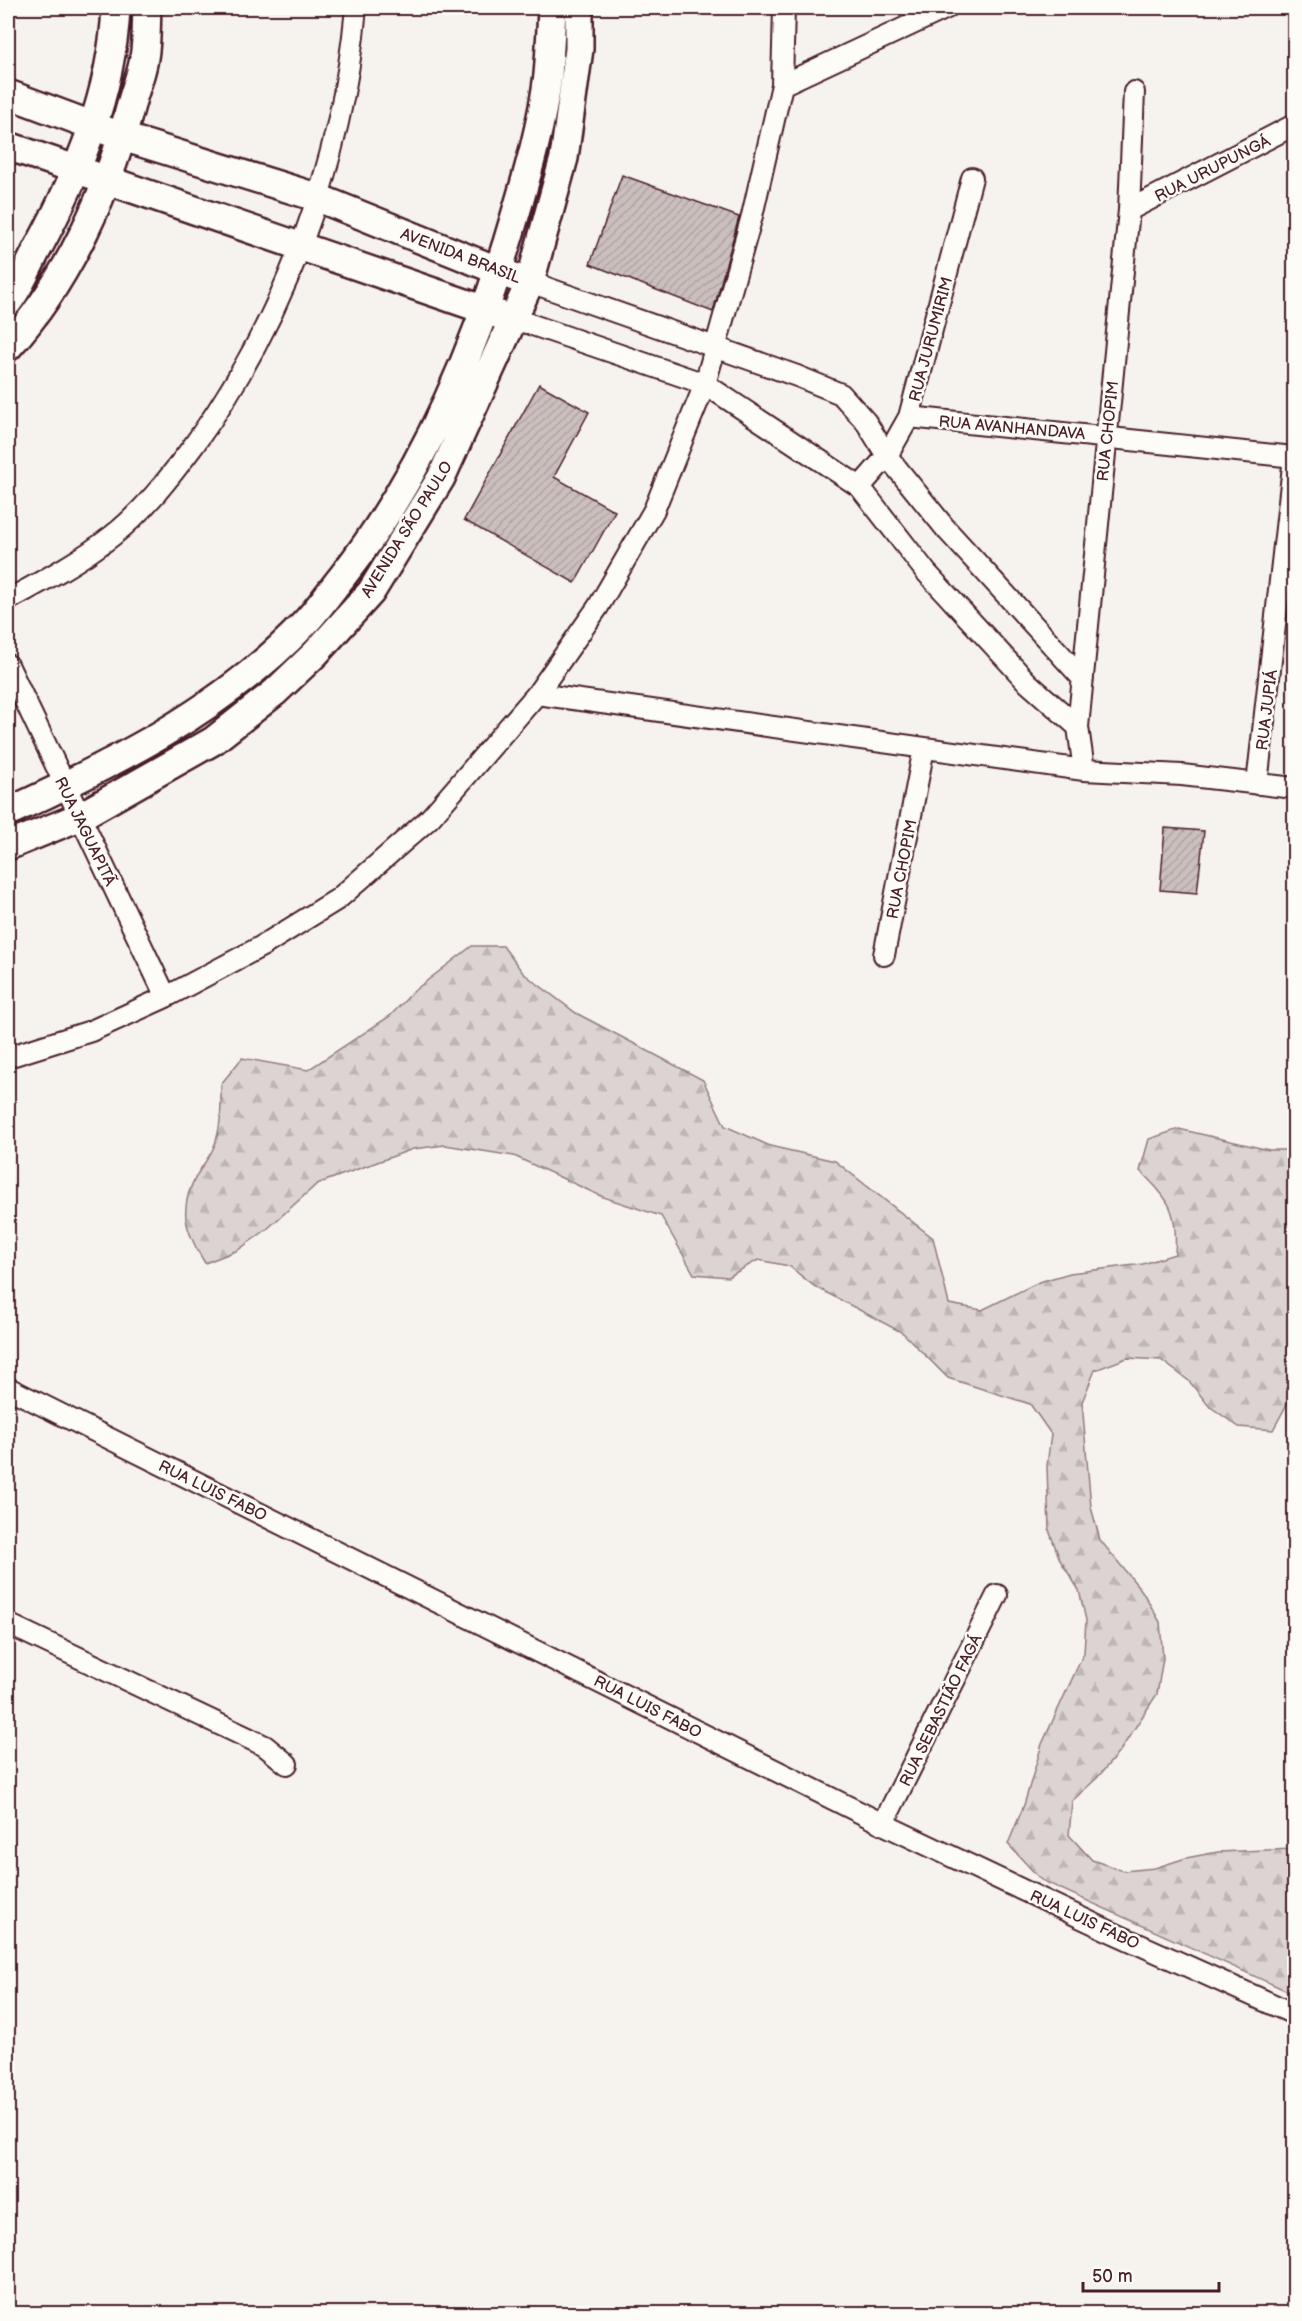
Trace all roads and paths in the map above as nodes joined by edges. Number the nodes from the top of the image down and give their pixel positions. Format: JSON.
{"nodes":[{"id":1,"x":116,"y":8,"type":"edge"},
{"id":2,"x":147,"y":8,"type":"edge"},
{"id":3,"x":356,"y":8,"type":"edge"},
{"id":4,"x":784,"y":8,"type":"edge"},
{"id":5,"x":947,"y":8,"type":"edge"},
{"id":6,"x":567,"y":10,"type":"edge"},
{"id":7,"x":782,"y":85,"type":"junction"},
{"id":8,"x":1134,"y":92,"type":"dead end"},
{"id":9,"x":8,"y":94,"type":"edge"},
{"id":10,"x":1294,"y":125,"type":"edge"},
{"id":11,"x":94,"y":126,"type":"junction"},
{"id":12,"x":123,"y":137,"type":"junction"},
{"id":13,"x":8,"y":146,"type":"edge"},
{"id":14,"x":534,"y":153,"type":"junction"},
{"id":15,"x":564,"y":158,"type":"junction"},
{"id":16,"x":77,"y":170,"type":"junction"},
{"id":17,"x":972,"y":178,"type":"dead end"},
{"id":18,"x":105,"y":181,"type":"junction"},
{"id":19,"x":316,"y":197,"type":"junction"},
{"id":20,"x":1129,"y":210,"type":"junction"},
{"id":21,"x":301,"y":246,"type":"junction"},
{"id":22,"x":35,"y":254,"type":"junction"},
{"id":23,"x":499,"y":273,"type":"junction"},
{"id":24,"x":60,"y":275,"type":"junction"},
{"id":25,"x":530,"y":282,"type":"junction"},
{"id":26,"x":8,"y":302,"type":"edge"},
{"id":27,"x":484,"y":310,"type":"junction"},
{"id":28,"x":515,"y":319,"type":"junction"},
{"id":29,"x":8,"y":347,"type":"edge"},
{"id":30,"x":715,"y":349,"type":"junction"},
{"id":31,"x":705,"y":384,"type":"junction"},
{"id":32,"x":909,"y":417,"type":"junction"},
{"id":33,"x":1106,"y":436,"type":"junction"},
{"id":34,"x":887,"y":456,"type":"junction"},
{"id":35,"x":1294,"y":457,"type":"edge"},
{"id":36,"x":417,"y":465,"type":"junction"},
{"id":37,"x":441,"y":478,"type":"junction"},
{"id":38,"x":860,"y":487,"type":"junction"},
{"id":39,"x":8,"y":600,"type":"edge"},
{"id":40,"x":8,"y":665,"type":"edge"},
{"id":41,"x":1083,"y":679,"type":"junction"},
{"id":42,"x":537,"y":694,"type":"junction"},
{"id":43,"x":1078,"y":727,"type":"junction"},
{"id":44,"x":924,"y":748,"type":"junction"},
{"id":45,"x":1084,"y":770,"type":"junction"},
{"id":46,"x":1257,"y":784,"type":"junction"},
{"id":47,"x":65,"y":786,"type":"junction"},
{"id":48,"x":1294,"y":788,"type":"edge"},
{"id":49,"x":8,"y":812,"type":"edge"},
{"id":50,"x":79,"y":817,"type":"junction"},
{"id":51,"x":8,"y":846,"type":"edge"},
{"id":52,"x":884,"y":955,"type":"dead end"},
{"id":53,"x":166,"y":997,"type":"junction"},
{"id":54,"x":8,"y":1058,"type":"edge"},
{"id":55,"x":8,"y":1388,"type":"edge"},
{"id":56,"x":997,"y":1595,"type":"dead end"},
{"id":57,"x":8,"y":1624,"type":"edge"},
{"id":58,"x":287,"y":1764,"type":"dead end"},
{"id":59,"x":883,"y":1824,"type":"junction"},
{"id":60,"x":1294,"y":2014,"type":"edge"}],
"edges":[{"from":1,"to":11,"type":"street"},
{"from":2,"to":12,"type":"street"},
{"from":3,"to":19,"type":"street"},
{"from":4,"to":7,"type":"street"},
{"from":5,"to":7,"type":"street"},
{"from":6,"to":14,"type":"street","name":"AVENIDA SÃO PAULO"},
{"from":6,"to":15,"type":"street","name":"AVENIDA SÃO PAULO"},
{"from":7,"to":30,"type":"street"},
{"from":8,"to":20,"type":"street","name":"RUA CHOPIM"},
{"from":9,"to":11,"type":"street","name":"AVENIDA BRASIL"},
{"from":10,"to":20,"type":"street","name":"RUA URUPUNGÁ"},
{"from":11,"to":12,"type":"street","name":"AVENIDA BRASIL"},
{"from":11,"to":16,"type":"street"},
{"from":12,"to":18,"type":"street"},
{"from":12,"to":19,"type":"street","name":"AVENIDA BRASIL"},
{"from":13,"to":16,"type":"street"},
{"from":14,"to":15,"type":"street"},
{"from":14,"to":23,"type":"street","name":"AVENIDA SÃO PAULO"},
{"from":15,"to":25,"type":"street","name":"AVENIDA SÃO PAULO"},
{"from":16,"to":18,"type":"street"},
{"from":16,"to":22,"type":"street"},
{"from":17,"to":32,"type":"street","name":"RUA JURUMIRIM"},
{"from":18,"to":21,"type":"street"},
{"from":18,"to":24,"type":"street"},
{"from":19,"to":21,"type":"street"},
{"from":19,"to":23,"type":"street","name":"AVENIDA BRASIL"},
{"from":20,"to":33,"type":"street","name":"RUA CHOPIM"},
{"from":21,"to":27,"type":"street"},
{"from":21,"to":39,"type":"street"},
{"from":22,"to":24,"type":"street"},
{"from":22,"to":26,"type":"street"},
{"from":23,"to":25,"type":"street","name":"AVENIDA BRASIL"},
{"from":23,"to":27,"type":"street","name":"AVENIDA SÃO PAULO"},
{"from":24,"to":29,"type":"street"},
{"from":25,"to":28,"type":"street","name":"AVENIDA SÃO PAULO"},
{"from":25,"to":30,"type":"street","name":"AVENIDA BRASIL"},
{"from":27,"to":28,"type":"street"},
{"from":27,"to":36,"type":"street","name":"AVENIDA SÃO PAULO"},
{"from":28,"to":31,"type":"street"},
{"from":28,"to":37,"type":"street","name":"AVENIDA SÃO PAULO"},
{"from":30,"to":31,"type":"street"},
{"from":30,"to":34,"type":"street","name":"AVENIDA BRASIL"},
{"from":31,"to":38,"type":"street"},
{"from":31,"to":42,"type":"street"},
{"from":32,"to":33,"type":"street","name":"RUA AVANHANDAVA"},
{"from":32,"to":34,"type":"street","name":"RUA JURUMIRIM"},
{"from":33,"to":35,"type":"street","name":"RUA AVANHANDAVA"},
{"from":33,"to":41,"type":"street","name":"RUA CHOPIM"},
{"from":34,"to":38,"type":"street","name":"RUA JURUMIRIM"},
{"from":34,"to":41,"type":"street","name":"AVENIDA BRASIL"},
{"from":35,"to":46,"type":"street","name":"RUA JUPIÁ"},
{"from":36,"to":37,"type":"street"},
{"from":36,"to":47,"type":"street","name":"AVENIDA SÃO PAULO"},
{"from":37,"to":50,"type":"street","name":"AVENIDA SÃO PAULO"},
{"from":38,"to":43,"type":"street"},
{"from":40,"to":47,"type":"street","name":"RUA JAGUAPITÃ"},
{"from":41,"to":43,"type":"street","name":"RUA CHOPIM"},
{"from":42,"to":44,"type":"street"},
{"from":42,"to":53,"type":"street"},
{"from":43,"to":45,"type":"street","name":"RUA CHOPIM"},
{"from":44,"to":45,"type":"street"},
{"from":44,"to":52,"type":"street","name":"RUA CHOPIM"},
{"from":45,"to":46,"type":"street"},
{"from":46,"to":48,"type":"street"},
{"from":47,"to":49,"type":"street","name":"AVENIDA SÃO PAULO"},
{"from":47,"to":50,"type":"street","name":"RUA JAGUAPITÃ"},
{"from":50,"to":51,"type":"street","name":"AVENIDA SÃO PAULO"},
{"from":50,"to":53,"type":"street","name":"RUA JAGUAPITÃ"},
{"from":53,"to":54,"type":"street"},
{"from":55,"to":59,"type":"street","name":"RUA LUIS FABO"},
{"from":56,"to":59,"type":"street","name":"RUA SEBASTIÃO FAGÁ"},
{"from":57,"to":58,"type":"street"},
{"from":59,"to":60,"type":"street","name":"RUA LUIS FABO"}]}
